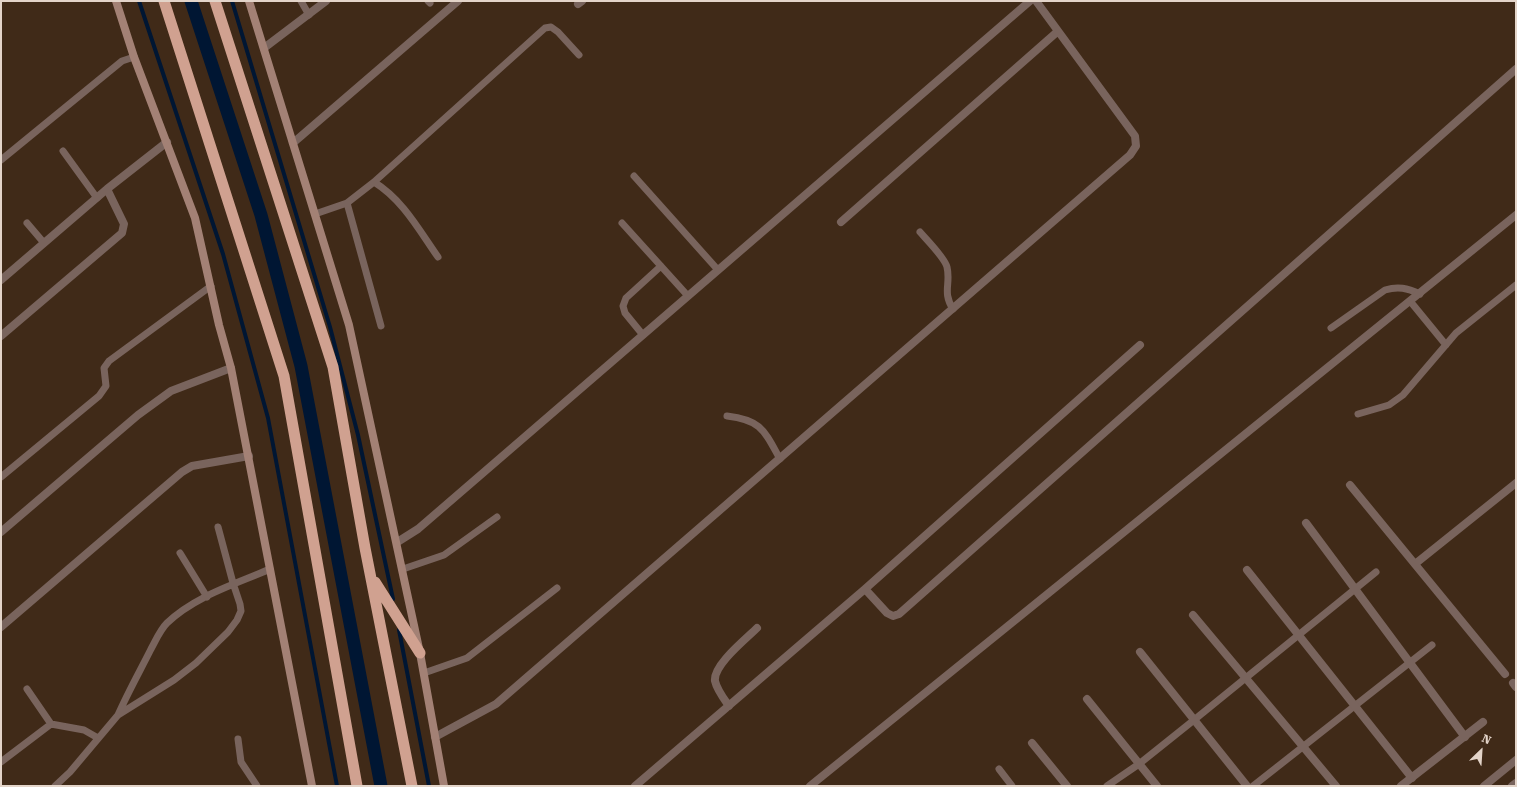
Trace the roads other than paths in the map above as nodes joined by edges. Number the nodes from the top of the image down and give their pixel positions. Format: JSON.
{"nodes":[{"id":1,"x":116,"y":1,"type":"edge"},
{"id":2,"x":164,"y":1,"type":"edge"},
{"id":3,"x":215,"y":1,"type":"edge"},
{"id":4,"x":249,"y":1,"type":"edge"},
{"id":5,"x":301,"y":1,"type":"edge"},
{"id":6,"x":326,"y":1,"type":"edge"},
{"id":7,"x":458,"y":1,"type":"edge"},
{"id":8,"x":1030,"y":1,"type":"edge"},
{"id":9,"x":1036,"y":1,"type":"edge"},
{"id":10,"x":309,"y":15,"type":"junction"},
{"id":11,"x":1058,"y":32,"type":"junction"},
{"id":12,"x":264,"y":48,"type":"junction"},
{"id":13,"x":579,"y":55,"type":"dead end"},
{"id":14,"x":134,"y":57,"type":"junction"},
{"id":15,"x":1516,"y":69,"type":"edge"},
{"id":16,"x":167,"y":142,"type":"junction"},
{"id":17,"x":293,"y":143,"type":"junction"},
{"id":18,"x":63,"y":151,"type":"dead end"},
{"id":19,"x":1,"y":160,"type":"edge"},
{"id":20,"x":634,"y":176,"type":"dead end"},
{"id":21,"x":374,"y":182,"type":"junction"},
{"id":22,"x":107,"y":189,"type":"junction"},
{"id":23,"x":97,"y":198,"type":"junction"},
{"id":24,"x":347,"y":203,"type":"junction"},
{"id":25,"x":315,"y":214,"type":"junction"},
{"id":26,"x":1516,"y":215,"type":"edge"},
{"id":27,"x":842,"y":222,"type":"dead end"},
{"id":28,"x":28,"y":223,"type":"dead end"},
{"id":29,"x":622,"y":223,"type":"dead end"},
{"id":30,"x":920,"y":232,"type":"dead end"},
{"id":31,"x":44,"y":243,"type":"junction"},
{"id":32,"x":438,"y":257,"type":"dead end"},
{"id":33,"x":661,"y":266,"type":"junction"},
{"id":34,"x":718,"y":270,"type":"junction"},
{"id":35,"x":1,"y":280,"type":"edge"},
{"id":36,"x":1516,"y":285,"type":"edge"},
{"id":37,"x":211,"y":286,"type":"junction"},
{"id":38,"x":1420,"y":294,"type":"junction"},
{"id":39,"x":688,"y":296,"type":"junction"},
{"id":40,"x":1410,"y":301,"type":"junction"},
{"id":41,"x":953,"y":309,"type":"junction"},
{"id":42,"x":381,"y":326,"type":"dead end"},
{"id":43,"x":1331,"y":328,"type":"dead end"},
{"id":44,"x":643,"y":335,"type":"junction"},
{"id":45,"x":1,"y":336,"type":"edge"},
{"id":46,"x":1140,"y":345,"type":"dead end"},
{"id":47,"x":1446,"y":345,"type":"junction"},
{"id":48,"x":231,"y":368,"type":"junction"},
{"id":49,"x":1358,"y":414,"type":"dead end"},
{"id":50,"x":727,"y":416,"type":"dead end"},
{"id":51,"x":249,"y":456,"type":"junction"},
{"id":52,"x":780,"y":459,"type":"junction"},
{"id":53,"x":1,"y":477,"type":"edge"},
{"id":54,"x":1516,"y":483,"type":"edge"},
{"id":55,"x":1350,"y":485,"type":"dead end"},
{"id":56,"x":497,"y":517,"type":"dead end"},
{"id":57,"x":1306,"y":523,"type":"dead end"},
{"id":58,"x":218,"y":527,"type":"dead end"},
{"id":59,"x":1,"y":532,"type":"edge"},
{"id":60,"x":399,"y":541,"type":"dead end"},
{"id":61,"x":180,"y":552,"type":"dead end"},
{"id":62,"x":1415,"y":564,"type":"junction"},
{"id":63,"x":270,"y":569,"type":"junction"},
{"id":64,"x":403,"y":569,"type":"junction"},
{"id":65,"x":1247,"y":570,"type":"dead end"},
{"id":66,"x":1376,"y":572,"type":"dead end"},
{"id":67,"x":372,"y":577,"type":"junction"},
{"id":68,"x":233,"y":583,"type":"junction"},
{"id":69,"x":557,"y":588,"type":"dead end"},
{"id":70,"x":865,"y":588,"type":"junction"},
{"id":71,"x":1355,"y":590,"type":"junction"},
{"id":72,"x":207,"y":597,"type":"junction"},
{"id":73,"x":1193,"y":615,"type":"dead end"},
{"id":74,"x":1,"y":627,"type":"edge"},
{"id":75,"x":757,"y":628,"type":"dead end"},
{"id":76,"x":1298,"y":634,"type":"junction"},
{"id":77,"x":1432,"y":645,"type":"dead end"},
{"id":78,"x":1140,"y":652,"type":"dead end"},
{"id":79,"x":420,"y":653,"type":"junction"},
{"id":80,"x":1410,"y":664,"type":"junction"},
{"id":81,"x":424,"y":674,"type":"junction"},
{"id":82,"x":1505,"y":674,"type":"dead end"},
{"id":83,"x":1246,"y":678,"type":"junction"},
{"id":84,"x":27,"y":689,"type":"dead end"},
{"id":85,"x":1087,"y":699,"type":"dead end"},
{"id":86,"x":1355,"y":705,"type":"junction"},
{"id":87,"x":729,"y":706,"type":"junction"},
{"id":88,"x":118,"y":715,"type":"junction"},
{"id":89,"x":1194,"y":720,"type":"junction"},
{"id":90,"x":1483,"y":722,"type":"dead end"},
{"id":91,"x":51,"y":724,"type":"junction"},
{"id":92,"x":1465,"y":736,"type":"junction"},
{"id":93,"x":435,"y":737,"type":"junction"},
{"id":94,"x":98,"y":738,"type":"junction"},
{"id":95,"x":238,"y":739,"type":"dead end"},
{"id":96,"x":1032,"y":743,"type":"dead end"},
{"id":97,"x":1303,"y":747,"type":"junction"},
{"id":98,"x":1516,"y":760,"type":"edge"},
{"id":99,"x":1,"y":762,"type":"edge"},
{"id":100,"x":1139,"y":764,"type":"junction"},
{"id":101,"x":998,"y":769,"type":"dead end"},
{"id":102,"x":1412,"y":778,"type":"junction"},
{"id":103,"x":1516,"y":783,"type":"edge"},
{"id":104,"x":55,"y":786,"type":"edge"},
{"id":105,"x":257,"y":786,"type":"edge"},
{"id":106,"x":312,"y":786,"type":"edge"},
{"id":107,"x":357,"y":786,"type":"edge"},
{"id":108,"x":412,"y":786,"type":"edge"},
{"id":109,"x":444,"y":786,"type":"edge"},
{"id":110,"x":635,"y":786,"type":"edge"},
{"id":111,"x":810,"y":786,"type":"edge"},
{"id":112,"x":1012,"y":786,"type":"edge"},
{"id":113,"x":1067,"y":786,"type":"edge"},
{"id":114,"x":1107,"y":786,"type":"edge"},
{"id":115,"x":1157,"y":786,"type":"edge"},
{"id":116,"x":1247,"y":786,"type":"edge"},
{"id":117,"x":1253,"y":786,"type":"edge"},
{"id":118,"x":1336,"y":786,"type":"edge"},
{"id":119,"x":1401,"y":786,"type":"edge"},
{"id":120,"x":1484,"y":786,"type":"edge"},
{"id":121,"x":1512,"y":786,"type":"edge"}],
"edges":[{"from":1,"to":14,"type":"main road"},
{"from":2,"to":107,"type":"highway"},
{"from":3,"to":67,"type":"highway"},
{"from":4,"to":12,"type":"main road"},
{"from":5,"to":10,"type":"lane"},
{"from":6,"to":10,"type":"street"},
{"from":7,"to":17,"type":"street"},
{"from":8,"to":34,"type":"street"},
{"from":9,"to":11,"type":"street"},
{"from":10,"to":12,"type":"street"},
{"from":11,"to":27,"type":"street"},
{"from":11,"to":41,"type":"street"},
{"from":12,"to":17,"type":"main road"},
{"from":13,"to":21,"type":"lane"},
{"from":14,"to":16,"type":"main road"},
{"from":14,"to":19,"type":"lane"},
{"from":15,"to":70,"type":"street"},
{"from":16,"to":22,"type":"street"},
{"from":16,"to":37,"type":"main road"},
{"from":17,"to":25,"type":"main road"},
{"from":18,"to":23,"type":"lane"},
{"from":20,"to":34,"type":"lane"},
{"from":21,"to":24,"type":"lane"},
{"from":21,"to":32,"type":"lane"},
{"from":22,"to":23,"type":"street"},
{"from":22,"to":45,"type":"street"},
{"from":23,"to":31,"type":"street"},
{"from":24,"to":25,"type":"lane"},
{"from":24,"to":42,"type":"lane"},
{"from":25,"to":64,"type":"main road"},
{"from":26,"to":38,"type":"street"},
{"from":28,"to":31,"type":"lane"},
{"from":29,"to":33,"type":"lane"},
{"from":30,"to":41,"type":"lane"},
{"from":31,"to":35,"type":"street"},
{"from":33,"to":39,"type":"lane"},
{"from":33,"to":44,"type":"lane"},
{"from":34,"to":39,"type":"street"},
{"from":36,"to":47,"type":"lane"},
{"from":37,"to":48,"type":"main road"},
{"from":37,"to":53,"type":"lane"},
{"from":38,"to":40,"type":"street"},
{"from":38,"to":43,"type":"lane"},
{"from":39,"to":44,"type":"street"},
{"from":40,"to":47,"type":"lane"},
{"from":40,"to":111,"type":"street"},
{"from":41,"to":52,"type":"street"},
{"from":44,"to":60,"type":"street"},
{"from":46,"to":70,"type":"street"},
{"from":47,"to":49,"type":"lane"},
{"from":48,"to":51,"type":"main road"},
{"from":48,"to":59,"type":"street"},
{"from":50,"to":52,"type":"lane"},
{"from":51,"to":63,"type":"main road"},
{"from":51,"to":74,"type":"street"},
{"from":52,"to":93,"type":"street"},
{"from":54,"to":62,"type":"street"},
{"from":55,"to":62,"type":"street"},
{"from":56,"to":64,"type":"lane"},
{"from":57,"to":71,"type":"street"},
{"from":58,"to":68,"type":"lane"},
{"from":61,"to":72,"type":"lane"},
{"from":62,"to":82,"type":"street"},
{"from":63,"to":68,"type":"lane"},
{"from":63,"to":106,"type":"main road"},
{"from":64,"to":79,"type":"main road"},
{"from":65,"to":76,"type":"street"},
{"from":66,"to":71,"type":"lane"},
{"from":67,"to":79,"type":"highway"},
{"from":67,"to":108,"type":"highway"},
{"from":68,"to":72,"type":"lane"},
{"from":68,"to":88,"type":"lane"},
{"from":69,"to":81,"type":"lane"},
{"from":70,"to":87,"type":"street"},
{"from":71,"to":76,"type":"lane"},
{"from":71,"to":80,"type":"street"},
{"from":72,"to":88,"type":"lane"},
{"from":73,"to":83,"type":"street"},
{"from":75,"to":87,"type":"street"},
{"from":76,"to":83,"type":"lane"},
{"from":76,"to":86,"type":"street"},
{"from":77,"to":80,"type":"lane"},
{"from":78,"to":89,"type":"street"},
{"from":79,"to":81,"type":"main road"},
{"from":80,"to":86,"type":"lane"},
{"from":80,"to":92,"type":"street"},
{"from":81,"to":93,"type":"main road"},
{"from":83,"to":89,"type":"lane"},
{"from":83,"to":97,"type":"street"},
{"from":84,"to":91,"type":"lane"},
{"from":85,"to":100,"type":"street"},
{"from":86,"to":97,"type":"lane"},
{"from":86,"to":102,"type":"street"},
{"from":87,"to":110,"type":"street"},
{"from":88,"to":94,"type":"lane"},
{"from":89,"to":100,"type":"lane"},
{"from":89,"to":116,"type":"street"},
{"from":90,"to":92,"type":"street"},
{"from":91,"to":94,"type":"lane"},
{"from":91,"to":99,"type":"lane"},
{"from":92,"to":102,"type":"street"},
{"from":93,"to":109,"type":"main road"},
{"from":94,"to":104,"type":"lane"},
{"from":95,"to":105,"type":"lane"},
{"from":96,"to":113,"type":"street"},
{"from":97,"to":117,"type":"lane"},
{"from":97,"to":118,"type":"street"},
{"from":98,"to":120,"type":"street"},
{"from":100,"to":114,"type":"lane"},
{"from":100,"to":115,"type":"street"},
{"from":101,"to":112,"type":"lane"},
{"from":102,"to":119,"type":"street"},
{"from":103,"to":121,"type":"street"}]}
